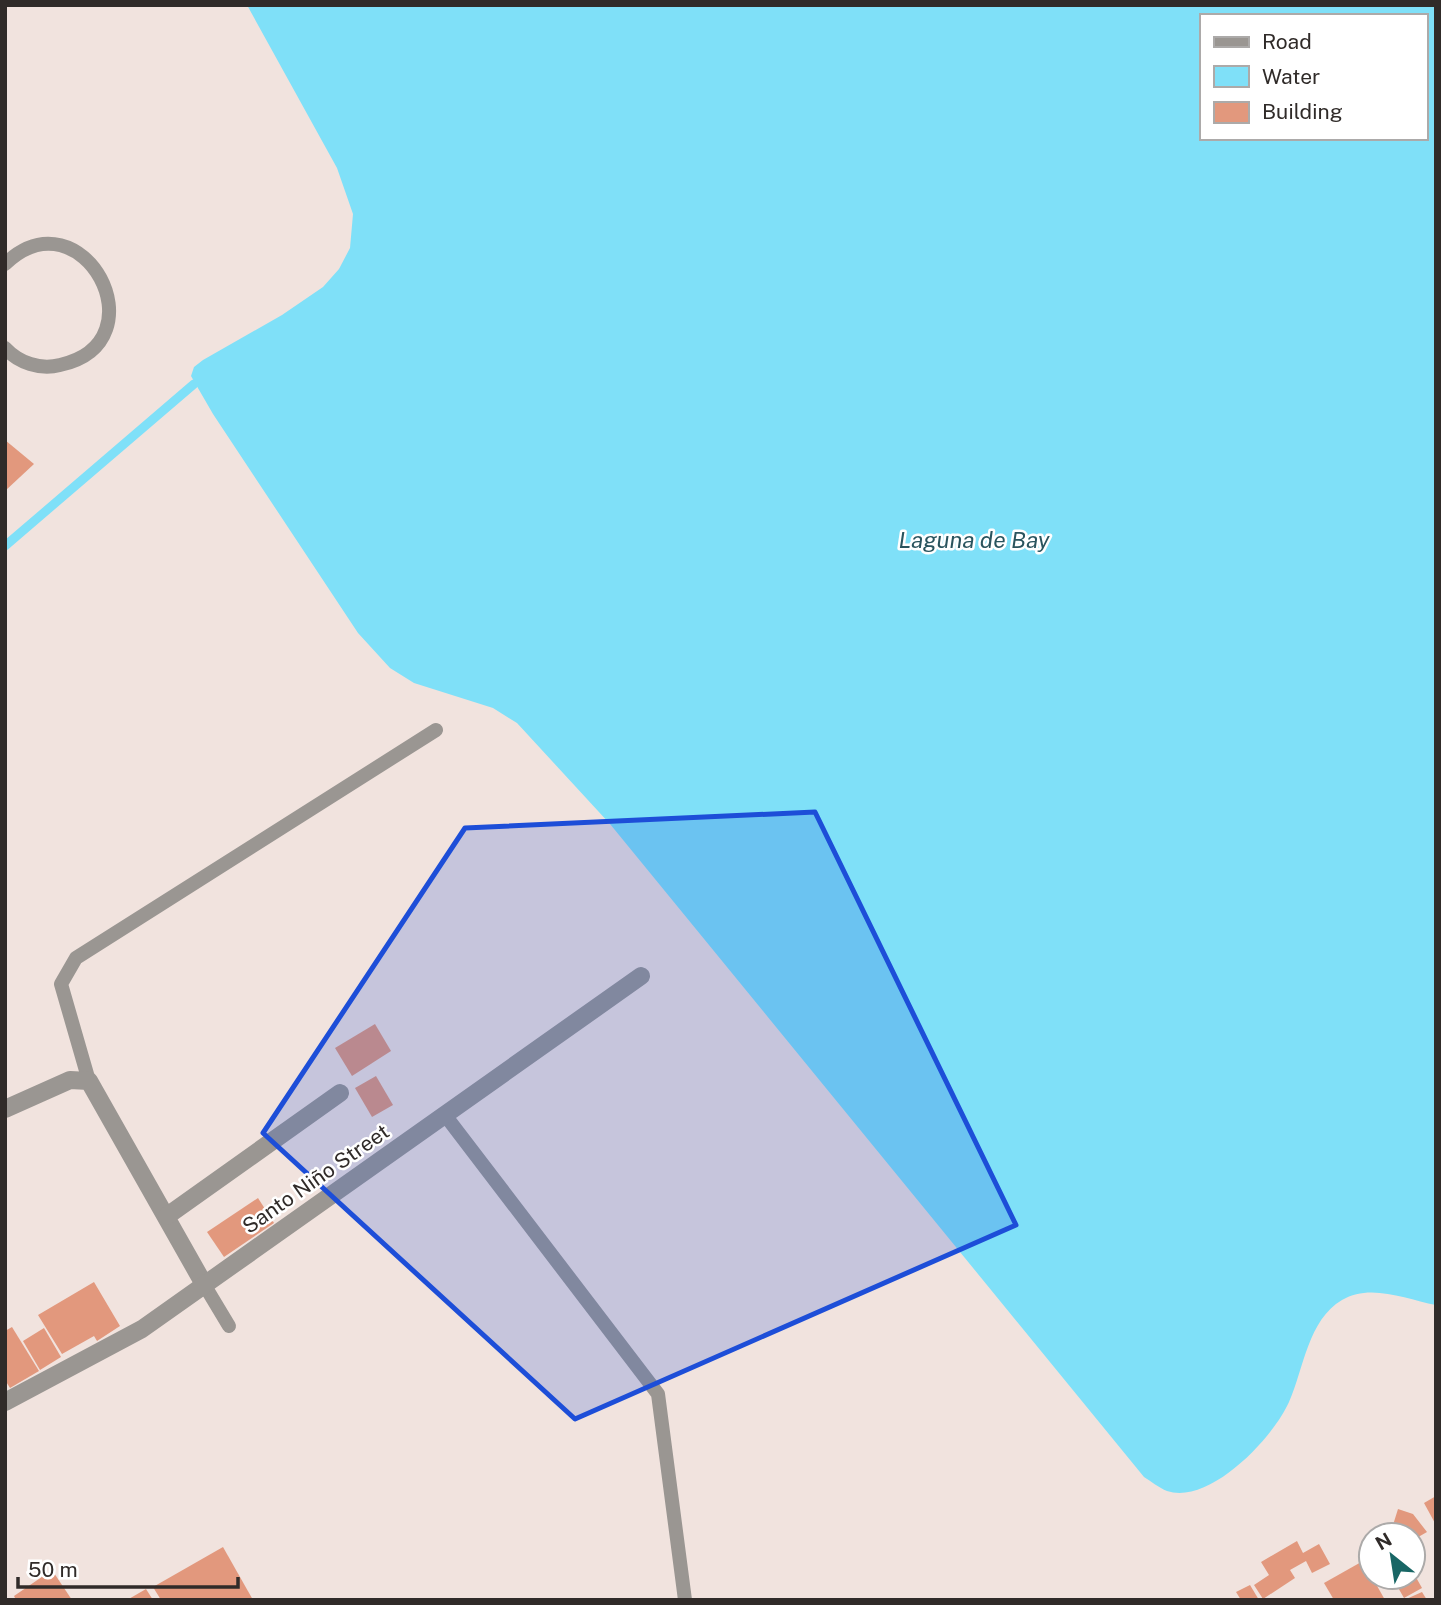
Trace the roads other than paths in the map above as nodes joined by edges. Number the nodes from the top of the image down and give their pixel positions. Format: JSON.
{"nodes":[{"id":1,"x":5,"y":264,"type":"edge"},
{"id":2,"x":5,"y":348,"type":"edge"},
{"id":3,"x":436,"y":730,"type":"dead end"},
{"id":4,"x":641,"y":976,"type":"dead end"},
{"id":5,"x":89,"y":1081,"type":"junction"},
{"id":6,"x":340,"y":1093,"type":"dead end"},
{"id":7,"x":5,"y":1109,"type":"edge"},
{"id":8,"x":445,"y":1115,"type":"junction"},
{"id":9,"x":167,"y":1216,"type":"junction"},
{"id":10,"x":205,"y":1286,"type":"junction"},
{"id":11,"x":229,"y":1326,"type":"dead end"},
{"id":12,"x":5,"y":1402,"type":"edge"},
{"id":13,"x":685,"y":1600,"type":"edge"}],
"edges":[{"from":1,"to":2,"type":"lane"},
{"from":3,"to":5,"type":"lane"},
{"from":4,"to":8,"type":"street","name":"Santo Niño Street"},
{"from":5,"to":7,"type":"street"},
{"from":5,"to":9,"type":"street"},
{"from":6,"to":9,"type":"street"},
{"from":8,"to":10,"type":"street","name":"Santo Niño Street"},
{"from":8,"to":13,"type":"lane"},
{"from":9,"to":10,"type":"street"},
{"from":10,"to":11,"type":"lane"},
{"from":10,"to":12,"type":"street","name":"Santo Niño Street"}]}
